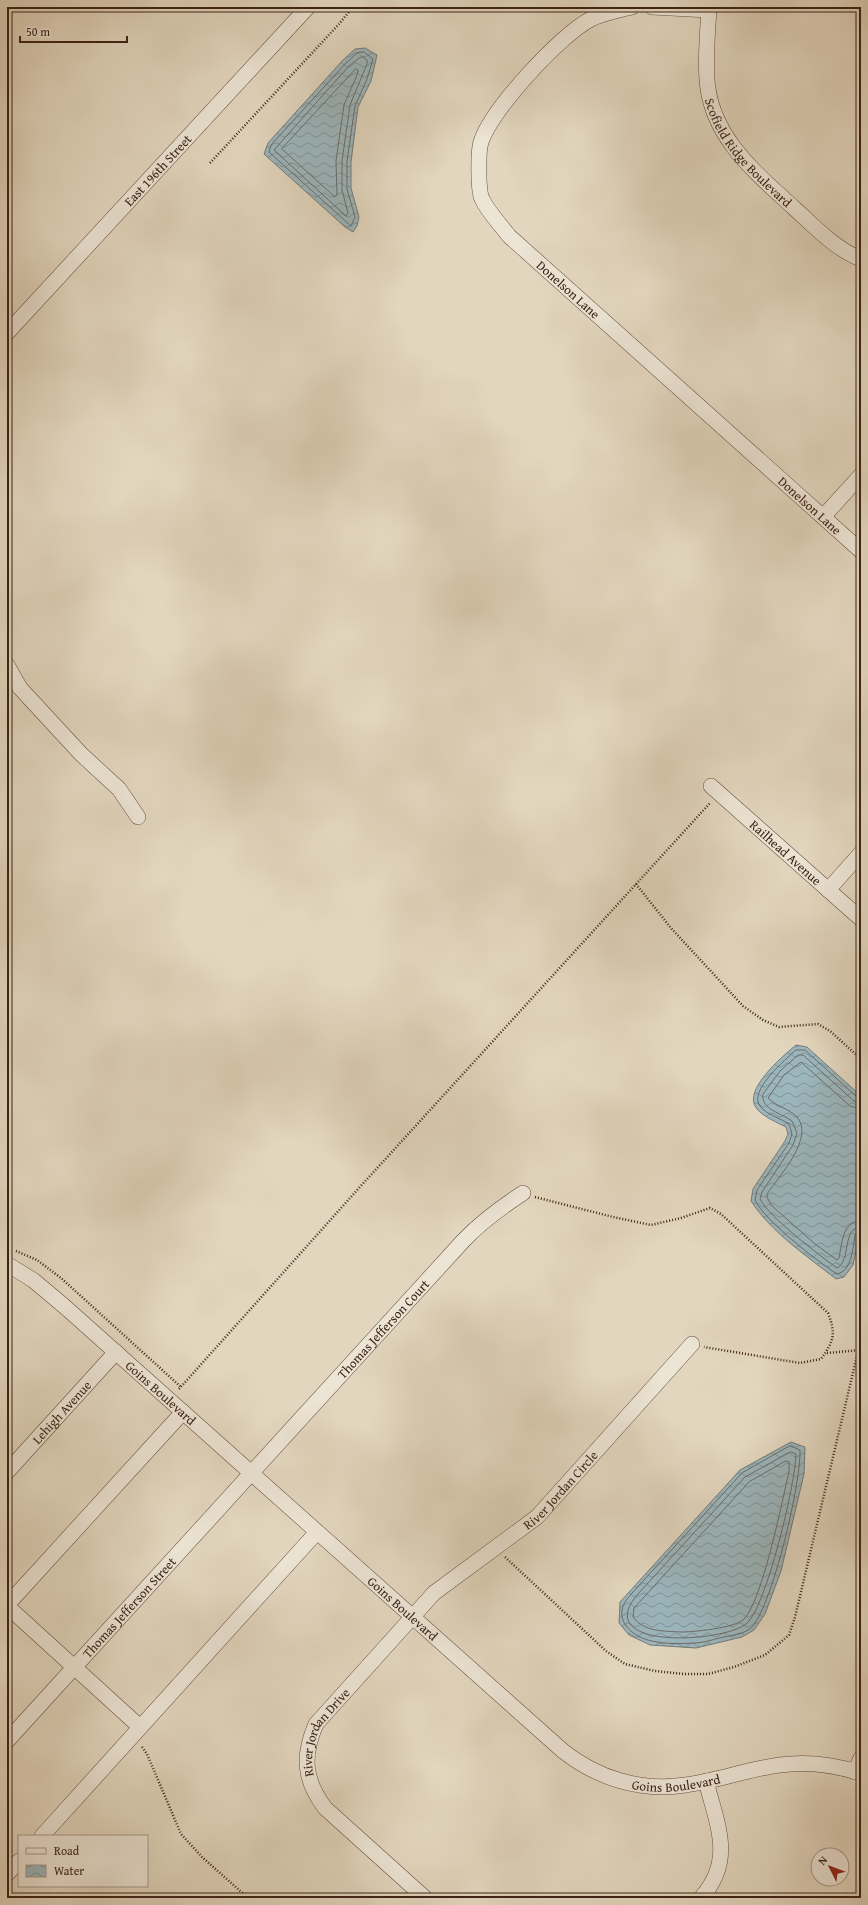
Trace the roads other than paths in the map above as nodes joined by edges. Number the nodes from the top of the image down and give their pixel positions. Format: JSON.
{"nodes":[{"id":1,"x":308,"y":7,"type":"edge"},
{"id":2,"x":632,"y":7,"type":"edge"},
{"id":3,"x":652,"y":7,"type":"edge"},
{"id":4,"x":709,"y":8,"type":"edge"},
{"id":5,"x":861,"y":259,"type":"edge"},
{"id":6,"x":7,"y":333,"type":"edge"},
{"id":7,"x":861,"y":475,"type":"edge"},
{"id":8,"x":823,"y":517,"type":"junction"},
{"id":9,"x":861,"y":551,"type":"edge"},
{"id":10,"x":7,"y":665,"type":"edge"},
{"id":11,"x":715,"y":790,"type":"road end"},
{"id":12,"x":138,"y":817,"type":"dead end"},
{"id":13,"x":861,"y":853,"type":"edge"},
{"id":14,"x":828,"y":890,"type":"junction"},
{"id":15,"x":861,"y":919,"type":"edge"},
{"id":16,"x":523,"y":1193,"type":"road end"},
{"id":17,"x":7,"y":1264,"type":"edge"},
{"id":18,"x":692,"y":1344,"type":"road end"},
{"id":19,"x":116,"y":1352,"type":"junction"},
{"id":20,"x":183,"y":1412,"type":"junction"},
{"id":21,"x":7,"y":1472,"type":"edge"},
{"id":22,"x":251,"y":1473,"type":"junction"},
{"id":23,"x":317,"y":1532,"type":"junction"},
{"id":24,"x":7,"y":1605,"type":"edge"},
{"id":25,"x":412,"y":1616,"type":"junction"},
{"id":26,"x":75,"y":1667,"type":"junction"},
{"id":27,"x":137,"y":1731,"type":"junction"},
{"id":28,"x":7,"y":1741,"type":"edge"},
{"id":29,"x":859,"y":1768,"type":"edge"},
{"id":30,"x":706,"y":1781,"type":"junction"},
{"id":31,"x":43,"y":1835,"type":"edge"},
{"id":32,"x":18,"y":1862,"type":"edge"},
{"id":33,"x":7,"y":1874,"type":"edge"},
{"id":34,"x":425,"y":1898,"type":"edge"},
{"id":35,"x":701,"y":1898,"type":"edge"}],
"edges":[{"from":1,"to":6,"type":"street","name":"East 196th Street"},
{"from":2,"to":8,"type":"street","name":"Donelson Lane"},
{"from":3,"to":4,"type":"street"},
{"from":4,"to":5,"type":"street","name":"Scofield Ridge Boulevard"},
{"from":7,"to":8,"type":"street"},
{"from":8,"to":9,"type":"street","name":"Donelson Lane"},
{"from":10,"to":12,"type":"street"},
{"from":11,"to":14,"type":"street","name":"Railhead Avenue"},
{"from":13,"to":14,"type":"street"},
{"from":14,"to":15,"type":"street","name":"Railhead Avenue"},
{"from":16,"to":22,"type":"street","name":"Thomas Jefferson Court"},
{"from":17,"to":19,"type":"street","name":"Goins Boulevard"},
{"from":18,"to":25,"type":"street","name":"River Jordan Circle"},
{"from":19,"to":20,"type":"street","name":"Goins Boulevard"},
{"from":19,"to":21,"type":"street","name":"Lehigh Avenue"},
{"from":20,"to":22,"type":"street","name":"Goins Boulevard"},
{"from":20,"to":24,"type":"street"},
{"from":22,"to":23,"type":"street","name":"Goins Boulevard"},
{"from":22,"to":26,"type":"street","name":"Thomas Jefferson Street"},
{"from":23,"to":25,"type":"street","name":"Goins Boulevard"},
{"from":23,"to":27,"type":"street"},
{"from":24,"to":26,"type":"street"},
{"from":25,"to":30,"type":"street","name":"Goins Boulevard"},
{"from":25,"to":34,"type":"street","name":"River Jordan Drive"},
{"from":26,"to":27,"type":"street"},
{"from":26,"to":28,"type":"street","name":"Thomas Jefferson Street"},
{"from":27,"to":31,"type":"street"},
{"from":29,"to":30,"type":"street","name":"Goins Boulevard"},
{"from":30,"to":35,"type":"street"},
{"from":32,"to":33,"type":"street"}]}
